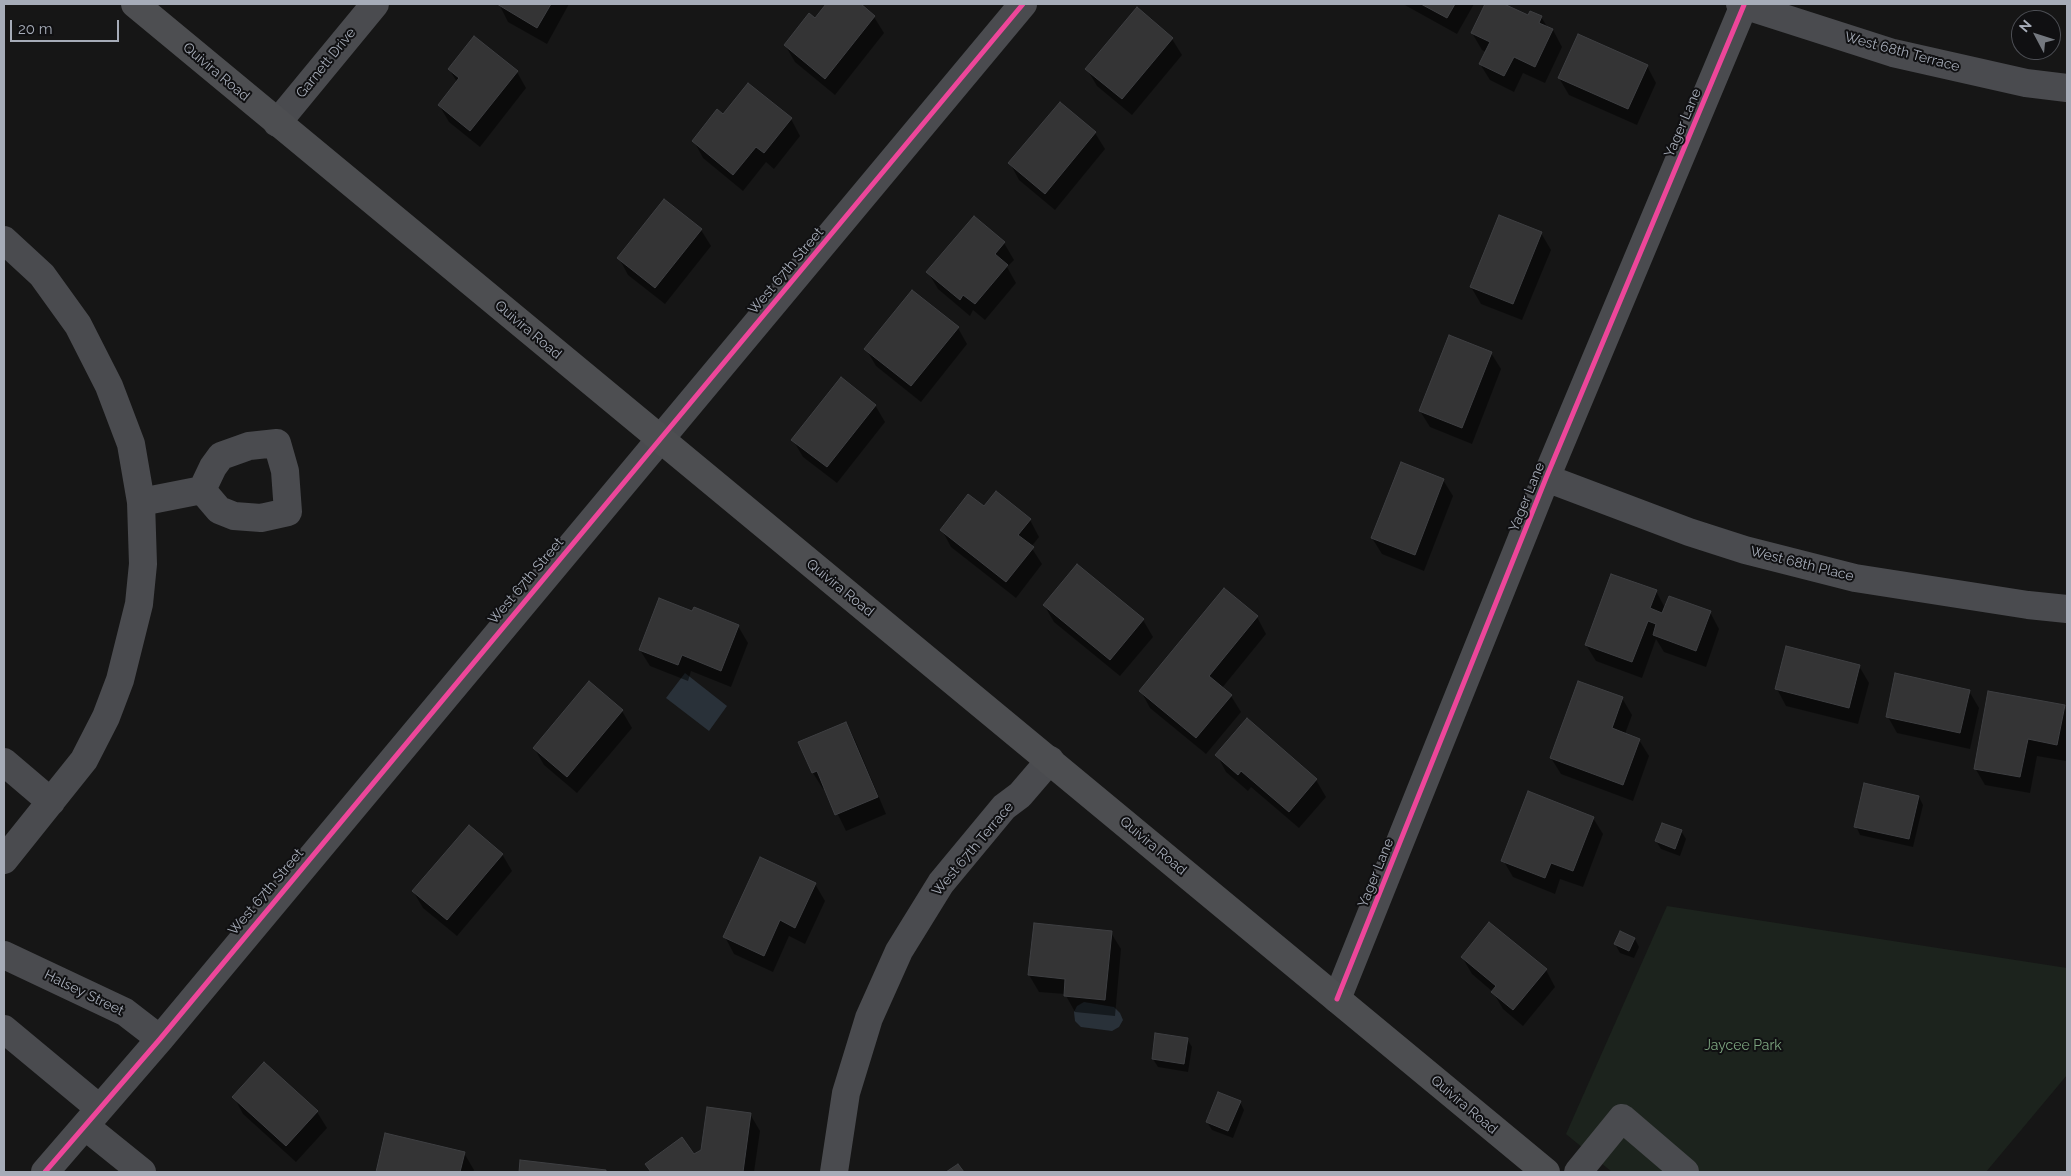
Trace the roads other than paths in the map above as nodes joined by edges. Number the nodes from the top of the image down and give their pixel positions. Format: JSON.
{"nodes":[{"id":1,"x":135,"y":4,"type":"edge"},
{"id":2,"x":375,"y":4,"type":"edge"},
{"id":3,"x":1023,"y":4,"type":"edge"},
{"id":4,"x":1742,"y":5,"type":"edge"},
{"id":5,"x":2067,"y":88,"type":"edge"},
{"id":6,"x":277,"y":123,"type":"junction"},
{"id":7,"x":4,"y":240,"type":"edge"},
{"id":8,"x":660,"y":440,"type":"junction"},
{"id":9,"x":1546,"y":478,"type":"junction"},
{"id":10,"x":202,"y":490,"type":"dead end"},
{"id":11,"x":141,"y":502,"type":"junction"},
{"id":12,"x":2067,"y":608,"type":"edge"},
{"id":13,"x":1050,"y":760,"type":"junction"},
{"id":14,"x":4,"y":762,"type":"edge"},
{"id":15,"x":51,"y":802,"type":"junction"},
{"id":16,"x":4,"y":860,"type":"edge"},
{"id":17,"x":4,"y":955,"type":"edge"},
{"id":18,"x":1337,"y":999,"type":"junction"},
{"id":19,"x":4,"y":1029,"type":"edge"},
{"id":20,"x":160,"y":1039,"type":"junction"},
{"id":21,"x":92,"y":1117,"type":"junction"},
{"id":22,"x":45,"y":1172,"type":"edge"},
{"id":23,"x":142,"y":1172,"type":"edge"},
{"id":24,"x":834,"y":1172,"type":"edge"},
{"id":25,"x":1546,"y":1172,"type":"edge"},
{"id":26,"x":1578,"y":1172,"type":"edge"},
{"id":27,"x":1685,"y":1172,"type":"edge"}],
"edges":[{"from":1,"to":6,"type":"main road","name":"Quivira Road"},
{"from":2,"to":6,"type":"street","name":"Garnett Drive"},
{"from":3,"to":8,"type":"street","name":"West 67th Street"},
{"from":4,"to":5,"type":"street","name":"West 68th Terrace"},
{"from":4,"to":9,"type":"street","name":"Yager Lane"},
{"from":6,"to":8,"type":"main road","name":"Quivira Road"},
{"from":7,"to":11,"type":"street"},
{"from":8,"to":13,"type":"main road","name":"Quivira Road"},
{"from":8,"to":20,"type":"street","name":"West 67th Street"},
{"from":9,"to":12,"type":"street","name":"West 68th Place"},
{"from":9,"to":18,"type":"street","name":"Yager Lane"},
{"from":10,"to":11,"type":"street"},
{"from":11,"to":15,"type":"street"},
{"from":13,"to":18,"type":"main road","name":"Quivira Road"},
{"from":13,"to":24,"type":"street","name":"West 67th Terrace"},
{"from":14,"to":15,"type":"street"},
{"from":15,"to":16,"type":"street"},
{"from":17,"to":20,"type":"street","name":"Halsey Street"},
{"from":18,"to":25,"type":"main road","name":"Quivira Road"},
{"from":19,"to":21,"type":"street"},
{"from":20,"to":21,"type":"street","name":"West 67th Street"},
{"from":21,"to":22,"type":"street","name":"West 67th Street"},
{"from":21,"to":23,"type":"street"},
{"from":26,"to":27,"type":"street"}]}
